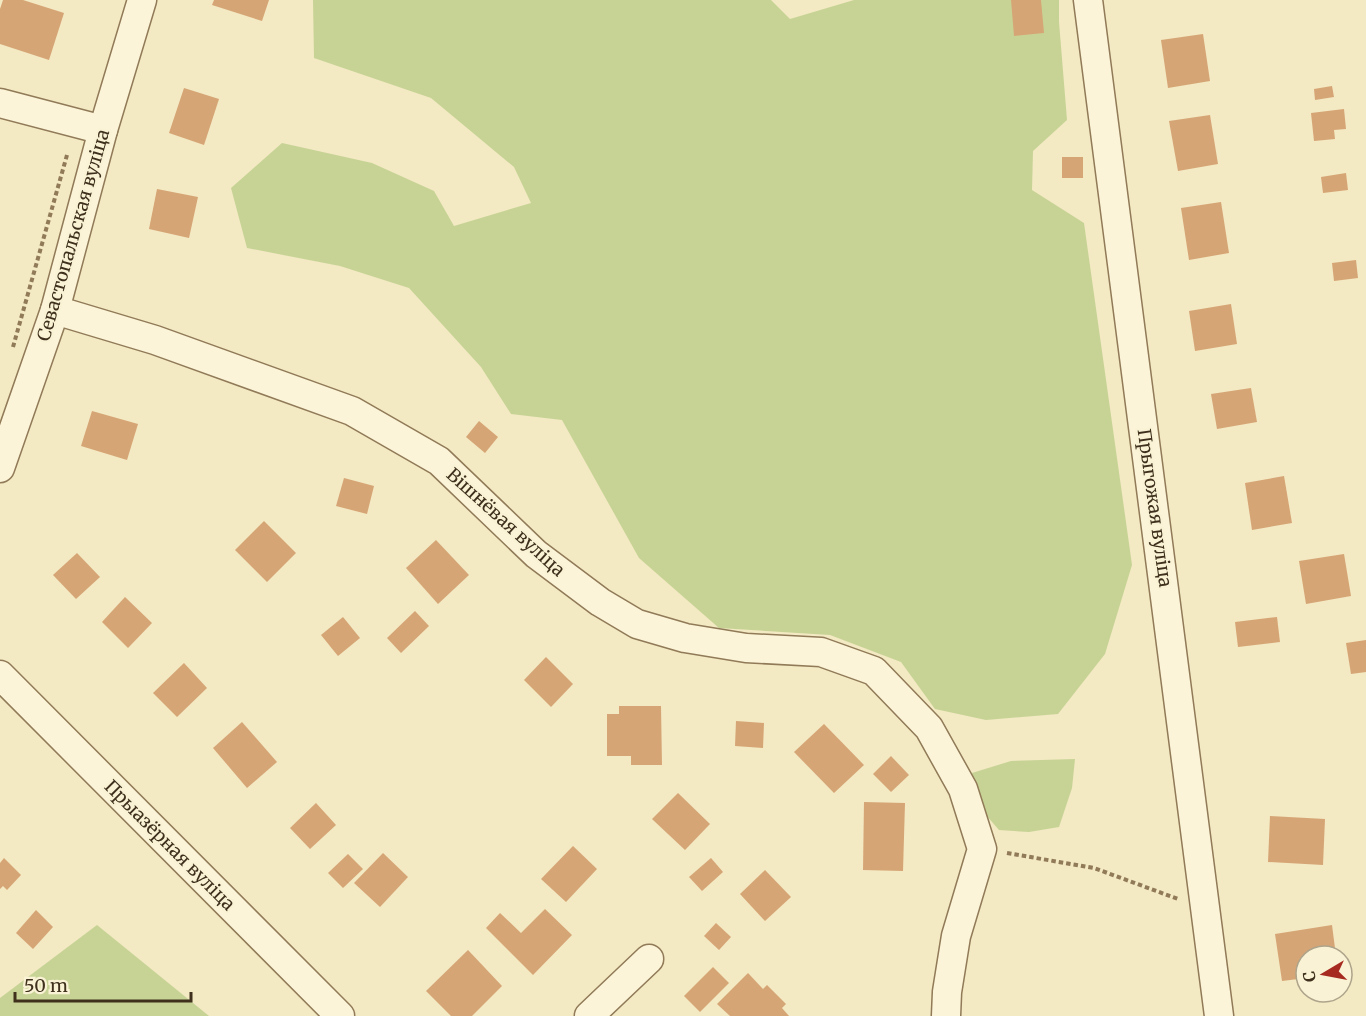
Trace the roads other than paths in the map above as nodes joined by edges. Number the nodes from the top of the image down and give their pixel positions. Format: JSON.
{"nodes":[{"id":1,"x":142,"y":0,"type":"edge"},
{"id":2,"x":1088,"y":0,"type":"edge"},
{"id":3,"x":0,"y":103,"type":"edge"},
{"id":4,"x":103,"y":130,"type":"junction"},
{"id":5,"x":55,"y":310,"type":"junction"},
{"id":6,"x":0,"y":468,"type":"edge"},
{"id":7,"x":0,"y":675,"type":"edge"},
{"id":8,"x":650,"y":959,"type":"dead end"},
{"id":9,"x":339,"y":1016,"type":"edge"},
{"id":10,"x":589,"y":1016,"type":"edge"},
{"id":11,"x":946,"y":1016,"type":"edge"},
{"id":12,"x":1219,"y":1016,"type":"edge"}],
"edges":[{"from":1,"to":4,"type":"street","name":"Севастопальская вуліца"},
{"from":2,"to":12,"type":"street","name":"Прыгожая вуліца"},
{"from":3,"to":4,"type":"street"},
{"from":4,"to":5,"type":"street","name":"Севастопальская вуліца"},
{"from":5,"to":6,"type":"street","name":"Севастопальская вуліца"},
{"from":5,"to":11,"type":"street","name":"Вішнёвая вуліца"},
{"from":7,"to":9,"type":"street","name":"Прыазёрная вуліца"},
{"from":8,"to":10,"type":"street"}]}
